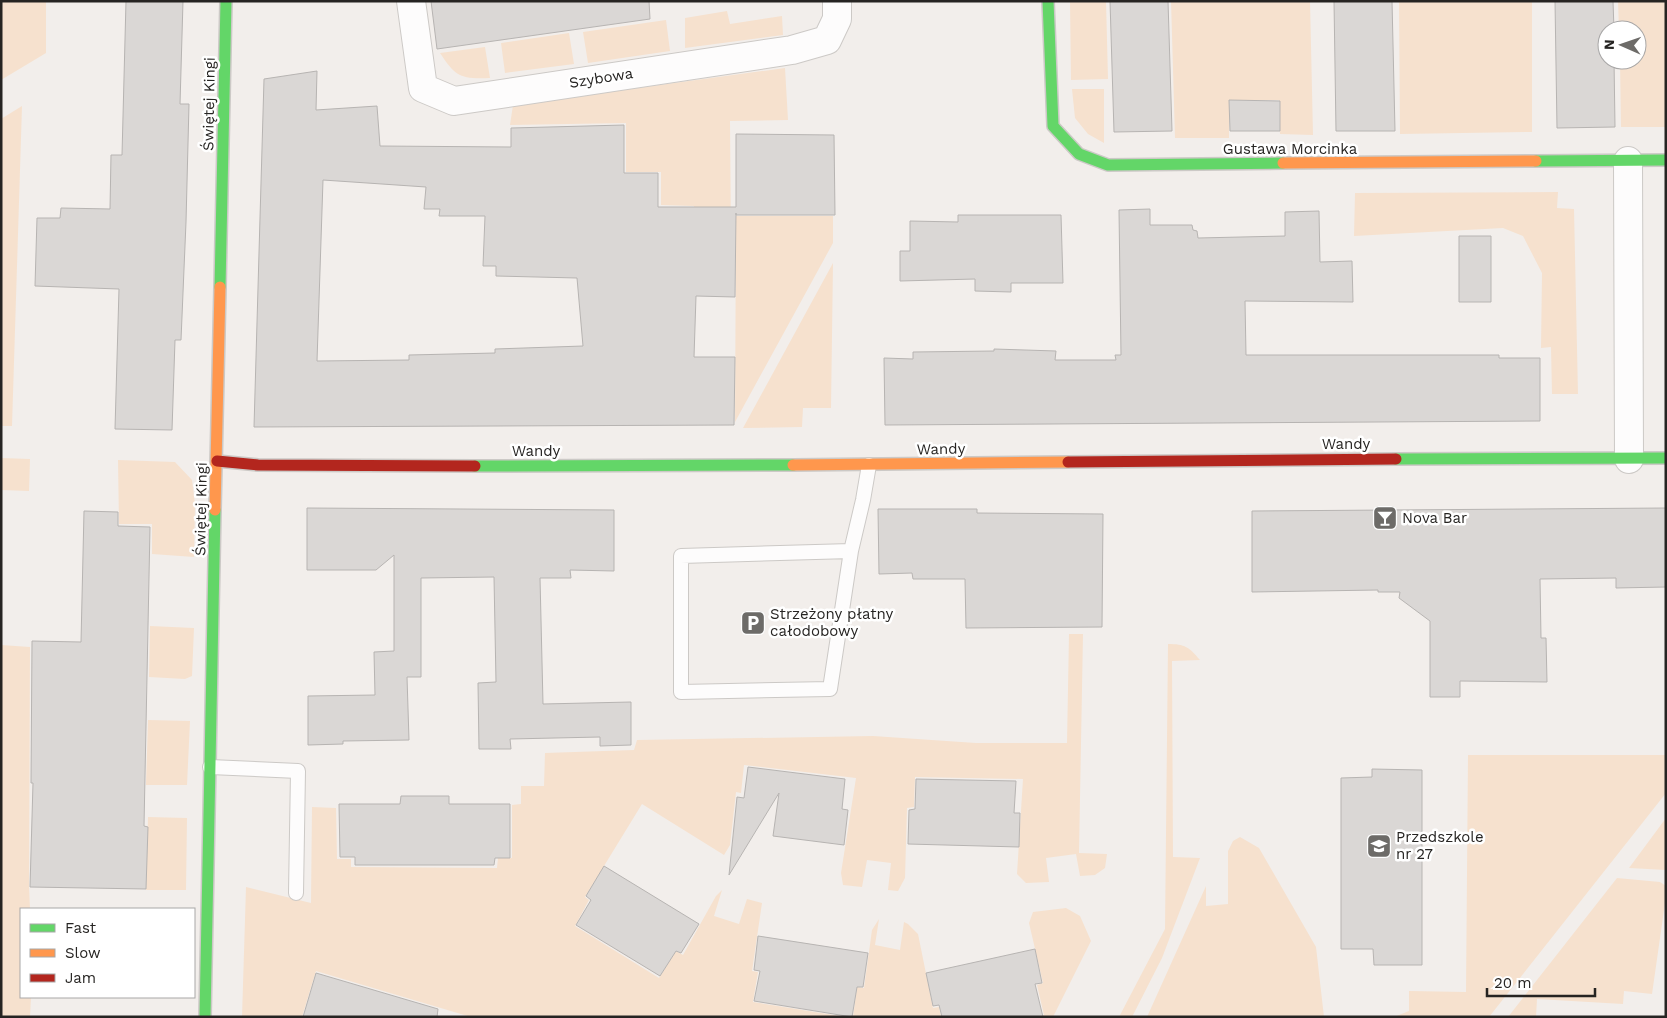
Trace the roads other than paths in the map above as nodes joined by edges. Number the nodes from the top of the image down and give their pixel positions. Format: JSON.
{"nodes":[{"id":1,"x":226,"y":1,"type":"edge"},
{"id":2,"x":411,"y":1,"type":"edge"},
{"id":3,"x":837,"y":1,"type":"edge"},
{"id":4,"x":1048,"y":1,"type":"edge"},
{"id":5,"x":1666,"y":160,"type":"edge"},
{"id":6,"x":1628,"y":161,"type":"junction"},
{"id":7,"x":1666,"y":458,"type":"edge"},
{"id":8,"x":1629,"y":459,"type":"junction"},
{"id":9,"x":217,"y":461,"type":"junction"},
{"id":10,"x":869,"y":465,"type":"junction"},
{"id":11,"x":851,"y":551,"type":"junction"},
{"id":12,"x":210,"y":767,"type":"junction"},
{"id":13,"x":296,"y":893,"type":"dead end"},
{"id":14,"x":205,"y":1017,"type":"edge"}],
"edges":[{"from":1,"to":9,"type":"street","name":"Świętej Kingi"},
{"from":2,"to":3,"type":"street","name":"Szybowa"},
{"from":4,"to":6,"type":"street","name":"Gustawa Morcinka"},
{"from":5,"to":6,"type":"street","name":"Gustawa Morcinka"},
{"from":6,"to":8,"type":"street"},
{"from":7,"to":8,"type":"street","name":"Wandy"},
{"from":8,"to":10,"type":"street","name":"Wandy"},
{"from":9,"to":10,"type":"street","name":"Wandy"},
{"from":9,"to":12,"type":"street","name":"Świętej Kingi"},
{"from":10,"to":11,"type":"lane"},
{"from":11,"to":11,"type":"lane"},
{"from":12,"to":13,"type":"lane"},
{"from":12,"to":14,"type":"street","name":"Świętej Kingi"}]}
